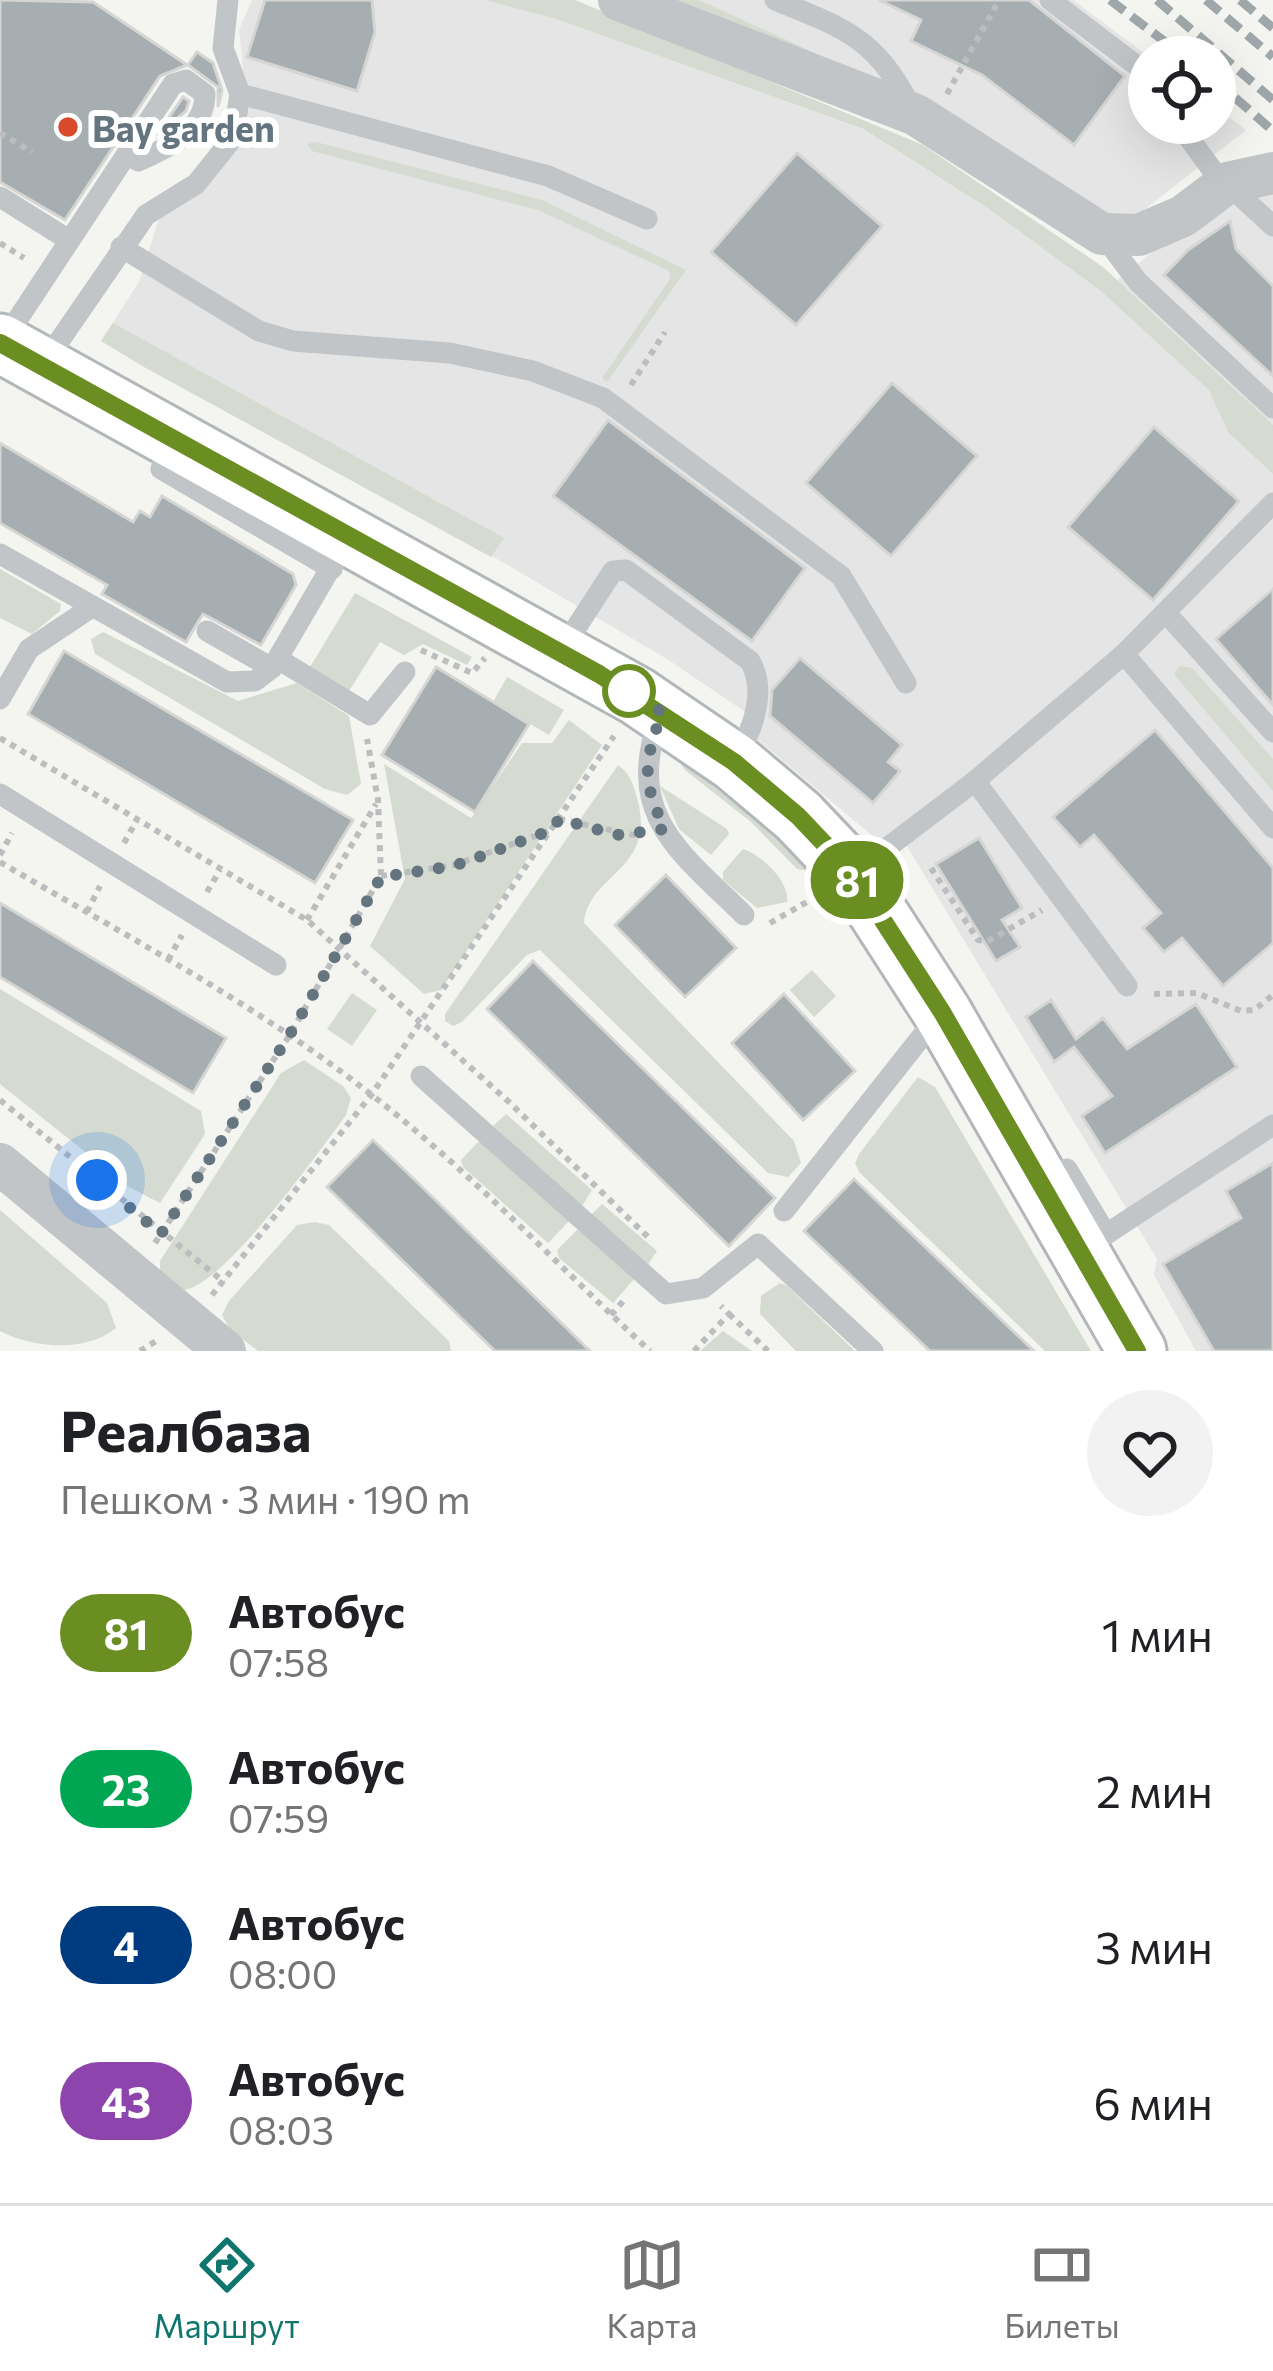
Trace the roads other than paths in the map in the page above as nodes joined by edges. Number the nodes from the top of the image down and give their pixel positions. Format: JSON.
{"nodes":[{"id":1,"x":227,"y":0,"type":"edge"},
{"id":2,"x":619,"y":0,"type":"edge"},
{"id":3,"x":775,"y":0,"type":"edge"},
{"id":4,"x":1050,"y":0,"type":"edge"},
{"id":5,"x":1128,"y":59,"type":"edge"},
{"id":6,"x":239,"y":94,"type":"junction"},
{"id":7,"x":916,"y":115,"type":"junction"},
{"id":8,"x":1195,"y":144,"type":"edge"},
{"id":9,"x":138,"y":161,"type":"dead end"},
{"id":10,"x":1273,"y":173,"type":"edge"},
{"id":11,"x":1227,"y":183,"type":"junction"},
{"id":12,"x":0,"y":197,"type":"edge"},
{"id":13,"x":646,"y":219,"type":"dead end"},
{"id":14,"x":1273,"y":226,"type":"edge"},
{"id":15,"x":1102,"y":235,"type":"junction"},
{"id":16,"x":69,"y":241,"type":"junction"},
{"id":17,"x":121,"y":247,"type":"junction"},
{"id":18,"x":14,"y":351,"type":"edge"},
{"id":19,"x":1273,"y":408,"type":"edge"},
{"id":20,"x":1273,"y":503,"type":"edge"},
{"id":21,"x":340,"y":552,"type":"junction"},
{"id":22,"x":0,"y":554,"type":"edge"},
{"id":23,"x":92,"y":607,"type":"junction"},
{"id":24,"x":1167,"y":614,"type":"junction"},
{"id":25,"x":208,"y":631,"type":"dead end"},
{"id":26,"x":561,"y":651,"type":"junction"},
{"id":27,"x":1124,"y":654,"type":"junction"},
{"id":28,"x":275,"y":663,"type":"junction"},
{"id":29,"x":405,"y":672,"type":"road end"},
{"id":30,"x":906,"y":683,"type":"dead end"},
{"id":31,"x":0,"y":699,"type":"edge"},
{"id":32,"x":639,"y":722,"type":"junction"},
{"id":33,"x":1273,"y":732,"type":"edge"},
{"id":34,"x":734,"y":762,"type":"junction"},
{"id":35,"x":975,"y":781,"type":"junction"},
{"id":36,"x":0,"y":794,"type":"edge"},
{"id":37,"x":1273,"y":828,"type":"edge"},
{"id":38,"x":834,"y":886,"type":"junction"},
{"id":39,"x":744,"y":915,"type":"road end"},
{"id":40,"x":276,"y":965,"type":"dead end"},
{"id":41,"x":1127,"y":986,"type":"road end"},
{"id":42,"x":942,"y":1012,"type":"junction"},
{"id":43,"x":421,"y":1076,"type":"dead end"},
{"id":44,"x":1273,"y":1125,"type":"edge"},
{"id":45,"x":0,"y":1164,"type":"edge"},
{"id":46,"x":1067,"y":1168,"type":"dead end"},
{"id":47,"x":784,"y":1210,"type":"dead end"},
{"id":48,"x":1094,"y":1242,"type":"junction"},
{"id":49,"x":225,"y":1351,"type":"edge"},
{"id":50,"x":873,"y":1351,"type":"edge"},
{"id":51,"x":1137,"y":1351,"type":"edge"}],
"edges":[{"from":1,"to":6,"type":"lane"},
{"from":2,"to":7,"type":"street"},
{"from":3,"to":7,"type":"lane"},
{"from":4,"to":5,"type":"lane"},
{"from":6,"to":13,"type":"lane"},
{"from":6,"to":17,"type":"lane"},
{"from":7,"to":15,"type":"street"},
{"from":8,"to":11,"type":"lane"},
{"from":9,"to":16,"type":"lane"},
{"from":10,"to":11,"type":"street"},
{"from":11,"to":14,"type":"lane"},
{"from":11,"to":15,"type":"street"},
{"from":12,"to":16,"type":"lane"},
{"from":15,"to":19,"type":"lane"},
{"from":16,"to":18,"type":"lane"},
{"from":17,"to":18,"type":"lane"},
{"from":17,"to":30,"type":"lane"},
{"from":18,"to":21,"type":"main road"},
{"from":20,"to":24,"type":"lane"},
{"from":21,"to":26,"type":"main road"},
{"from":21,"to":28,"type":"lane"},
{"from":22,"to":23,"type":"lane"},
{"from":23,"to":28,"type":"lane"},
{"from":23,"to":31,"type":"lane"},
{"from":24,"to":27,"type":"lane"},
{"from":24,"to":33,"type":"lane"},
{"from":25,"to":28,"type":"lane"},
{"from":26,"to":32,"type":"main road"},
{"from":26,"to":34,"type":"lane"},
{"from":27,"to":35,"type":"lane"},
{"from":27,"to":37,"type":"lane"},
{"from":28,"to":29,"type":"lane"},
{"from":32,"to":34,"type":"main road"},
{"from":32,"to":39,"type":"lane"},
{"from":34,"to":38,"type":"main road"},
{"from":35,"to":38,"type":"lane"},
{"from":35,"to":41,"type":"lane"},
{"from":36,"to":40,"type":"lane"},
{"from":38,"to":42,"type":"main road"},
{"from":42,"to":47,"type":"lane"},
{"from":42,"to":48,"type":"main road"},
{"from":43,"to":50,"type":"lane"},
{"from":44,"to":48,"type":"lane"},
{"from":45,"to":49,"type":"street"},
{"from":46,"to":48,"type":"lane"},
{"from":48,"to":51,"type":"main road"}]}
